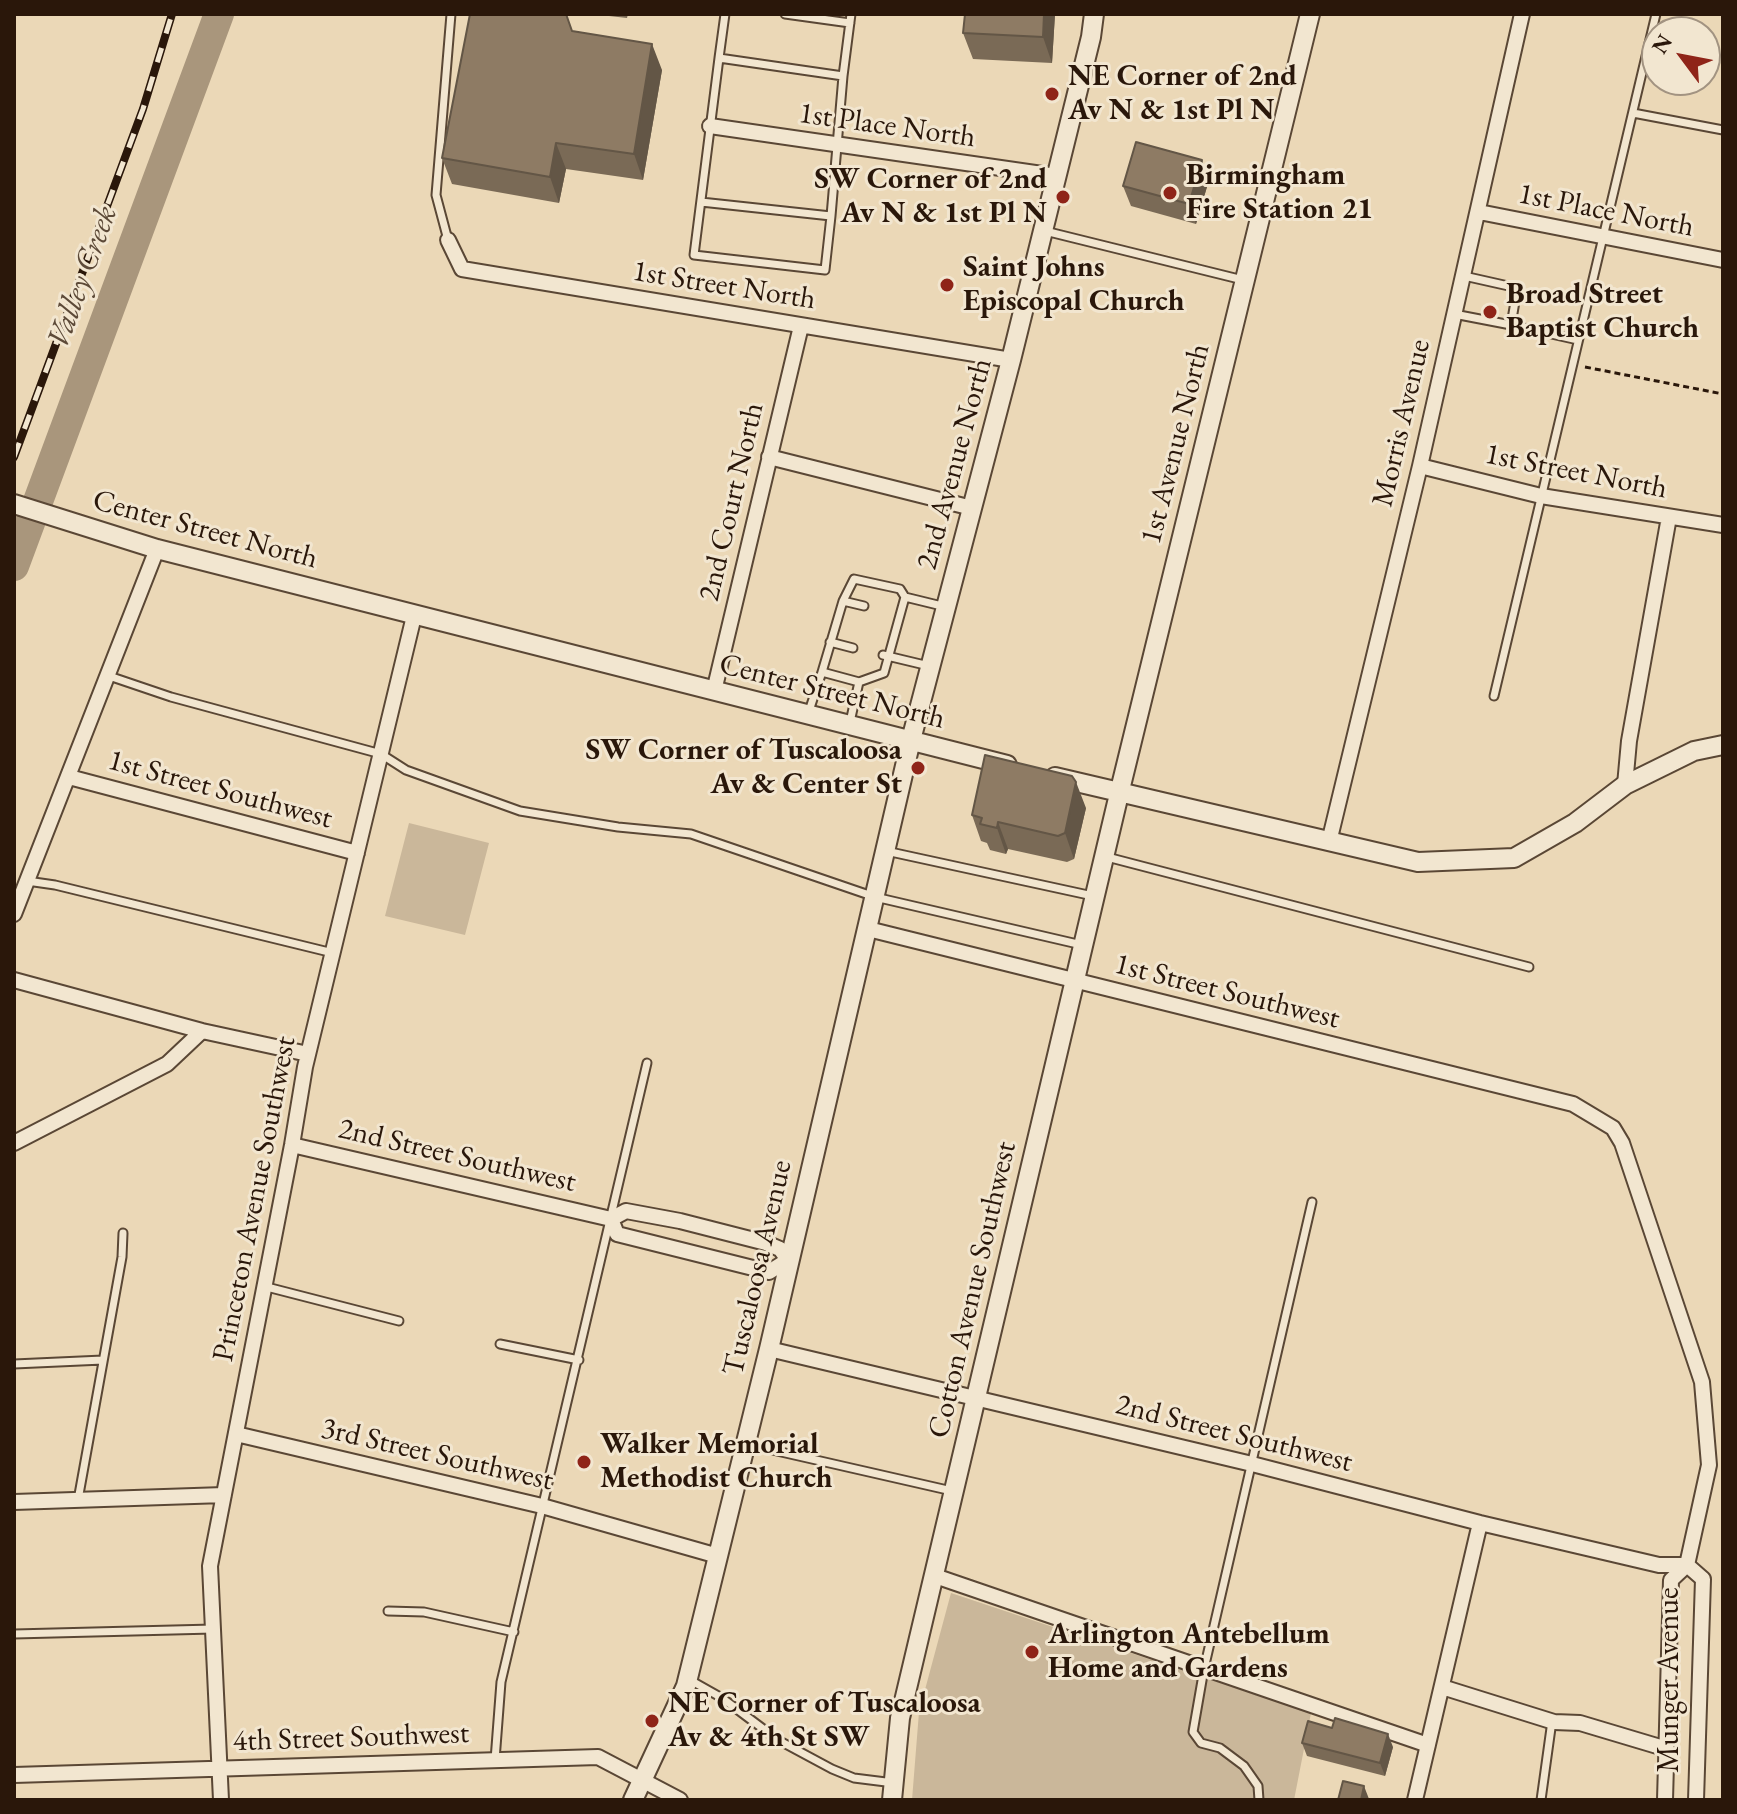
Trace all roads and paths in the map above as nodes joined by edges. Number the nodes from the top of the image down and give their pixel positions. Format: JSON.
{"nodes":[{"id":1,"x":451,"y":14,"type":"edge"},
{"id":2,"x":725,"y":14,"type":"edge"},
{"id":3,"x":785,"y":14,"type":"edge"},
{"id":4,"x":1094,"y":14,"type":"edge"},
{"id":5,"x":1310,"y":14,"type":"edge"},
{"id":6,"x":1522,"y":14,"type":"edge"},
{"id":7,"x":1656,"y":14,"type":"edge"},
{"id":8,"x":851,"y":18,"type":"edge"},
{"id":9,"x":719,"y":58,"type":"junction"},
{"id":10,"x":843,"y":76,"type":"junction"},
{"id":11,"x":1633,"y":113,"type":"junction"},
{"id":12,"x":710,"y":126,"type":"junction"},
{"id":13,"x":1723,"y":130,"type":"edge"},
{"id":14,"x":837,"y":145,"type":"junction"},
{"id":15,"x":1056,"y":176,"type":"junction"},
{"id":16,"x":701,"y":202,"type":"junction"},
{"id":17,"x":1479,"y":212,"type":"junction"},
{"id":18,"x":831,"y":216,"type":"junction"},
{"id":19,"x":1043,"y":231,"type":"junction"},
{"id":20,"x":1603,"y":237,"type":"junction"},
{"id":21,"x":448,"y":240,"type":"joint"},
{"id":22,"x":1723,"y":260,"type":"edge"},
{"id":23,"x":1464,"y":276,"type":"junction"},
{"id":24,"x":1245,"y":280,"type":"junction"},
{"id":25,"x":1454,"y":314,"type":"junction"},
{"id":26,"x":1511,"y":325,"type":"junction"},
{"id":27,"x":801,"y":326,"type":"junction"},
{"id":28,"x":1578,"y":340,"type":"junction"},
{"id":29,"x":1011,"y":360,"type":"junction"},
{"id":30,"x":1573,"y":364,"type":"junction"},
{"id":31,"x":1723,"y":394,"type":"edge"},
{"id":32,"x":769,"y":457,"type":"junction"},
{"id":33,"x":1420,"y":466,"type":"junction"},
{"id":34,"x":1541,"y":496,"type":"junction"},
{"id":35,"x":14,"y":504,"type":"edge"},
{"id":36,"x":972,"y":508,"type":"junction"},
{"id":37,"x":1669,"y":517,"type":"junction"},
{"id":38,"x":1723,"y":525,"type":"edge"},
{"id":39,"x":157,"y":549,"type":"junction"},
{"id":40,"x":905,"y":597,"type":"junction"},
{"id":41,"x":843,"y":601,"type":"junction"},
{"id":42,"x":864,"y":606,"type":"dead end"},
{"id":43,"x":946,"y":607,"type":"junction"},
{"id":44,"x":414,"y":616,"type":"junction"},
{"id":45,"x":830,"y":642,"type":"junction"},
{"id":46,"x":853,"y":648,"type":"dead end"},
{"id":47,"x":886,"y":656,"type":"junction"},
{"id":48,"x":931,"y":666,"type":"junction"},
{"id":49,"x":822,"y":672,"type":"junction"},
{"id":50,"x":109,"y":676,"type":"junction"},
{"id":51,"x":859,"y":682,"type":"junction"},
{"id":52,"x":714,"y":691,"type":"junction"},
{"id":53,"x":1494,"y":696,"type":"dead end"},
{"id":54,"x":808,"y":714,"type":"junction"},
{"id":55,"x":850,"y":725,"type":"junction"},
{"id":56,"x":911,"y":740,"type":"junction"},
{"id":57,"x":1723,"y":745,"type":"edge"},
{"id":58,"x":381,"y":754,"type":"junction"},
{"id":59,"x":69,"y":777,"type":"junction"},
{"id":60,"x":1625,"y":785,"type":"junction"},
{"id":61,"x":1119,"y":794,"type":"junction"},
{"id":62,"x":1329,"y":842,"type":"junction"},
{"id":63,"x":886,"y":851,"type":"junction"},
{"id":64,"x":357,"y":853,"type":"junction"},
{"id":65,"x":1105,"y":857,"type":"junction"},
{"id":66,"x":26,"y":881,"type":"junction"},
{"id":67,"x":1095,"y":896,"type":"junction"},
{"id":68,"x":875,"y":897,"type":"junction"},
{"id":69,"x":14,"y":914,"type":"edge"},
{"id":70,"x":868,"y":929,"type":"junction"},
{"id":71,"x":1083,"y":946,"type":"junction"},
{"id":72,"x":333,"y":953,"type":"junction"},
{"id":73,"x":1529,"y":967,"type":"dead end"},
{"id":74,"x":14,"y":980,"type":"edge"},
{"id":75,"x":1075,"y":981,"type":"junction"},
{"id":76,"x":202,"y":1031,"type":"junction"},
{"id":77,"x":308,"y":1054,"type":"junction"},
{"id":78,"x":647,"y":1063,"type":"dead end"},
{"id":79,"x":1573,"y":1104,"type":"joint"},
{"id":80,"x":14,"y":1143,"type":"edge"},
{"id":81,"x":292,"y":1145,"type":"junction"},
{"id":82,"x":1312,"y":1202,"type":"dead end"},
{"id":83,"x":611,"y":1219,"type":"junction"},
{"id":84,"x":123,"y":1233,"type":"dead end"},
{"id":85,"x":788,"y":1260,"type":"junction"},
{"id":86,"x":263,"y":1286,"type":"junction"},
{"id":87,"x":399,"y":1321,"type":"dead end"},
{"id":88,"x":500,"y":1344,"type":"dead end"},
{"id":89,"x":769,"y":1349,"type":"junction"},
{"id":90,"x":103,"y":1360,"type":"junction"},
{"id":91,"x":579,"y":1360,"type":"junction"},
{"id":92,"x":14,"y":1364,"type":"edge"},
{"id":93,"x":976,"y":1399,"type":"junction"},
{"id":94,"x":236,"y":1434,"type":"junction"},
{"id":95,"x":745,"y":1444,"type":"junction"},
{"id":96,"x":1252,"y":1464,"type":"junction"},
{"id":97,"x":954,"y":1492,"type":"junction"},
{"id":98,"x":224,"y":1495,"type":"junction"},
{"id":99,"x":78,"y":1500,"type":"junction"},
{"id":100,"x":14,"y":1502,"type":"edge"},
{"id":101,"x":542,"y":1506,"type":"junction"},
{"id":102,"x":1480,"y":1523,"type":"junction"},
{"id":103,"x":718,"y":1556,"type":"junction"},
{"id":104,"x":1687,"y":1565,"type":"junction"},
{"id":105,"x":935,"y":1576,"type":"junction"},
{"id":106,"x":388,"y":1611,"type":"dead end"},
{"id":107,"x":213,"y":1629,"type":"junction"},
{"id":108,"x":514,"y":1632,"type":"junction"},
{"id":109,"x":14,"y":1634,"type":"edge"},
{"id":110,"x":1204,"y":1669,"type":"junction"},
{"id":111,"x":688,"y":1679,"type":"junction"},
{"id":112,"x":1442,"y":1687,"type":"junction"},
{"id":113,"x":1554,"y":1722,"type":"junction"},
{"id":114,"x":1428,"y":1745,"type":"junction"},
{"id":115,"x":1667,"y":1749,"type":"junction"},
{"id":116,"x":495,"y":1760,"type":"junction"},
{"id":117,"x":220,"y":1768,"type":"junction"},
{"id":118,"x":14,"y":1775,"type":"edge"},
{"id":119,"x":644,"y":1779,"type":"junction"},
{"id":120,"x":891,"y":1794,"type":"edge"},
{"id":121,"x":221,"y":1800,"type":"edge"},
{"id":122,"x":633,"y":1800,"type":"edge"},
{"id":123,"x":680,"y":1800,"type":"edge"},
{"id":124,"x":1259,"y":1800,"type":"edge"},
{"id":125,"x":1415,"y":1800,"type":"edge"},
{"id":126,"x":1541,"y":1800,"type":"edge"},
{"id":127,"x":1665,"y":1800,"type":"edge"},
{"id":128,"x":1696,"y":1800,"type":"edge"}],
"edges":[{"from":1,"to":21,"type":"lane"},
{"from":2,"to":9,"type":"lane"},
{"from":3,"to":8,"type":"lane"},
{"from":4,"to":15,"type":"street","name":"2nd Avenue North"},
{"from":5,"to":24,"type":"street","name":"1st Avenue North"},
{"from":6,"to":17,"type":"street","name":"Morris Avenue"},
{"from":7,"to":11,"type":"lane"},
{"from":8,"to":10,"type":"lane"},
{"from":9,"to":10,"type":"lane"},
{"from":9,"to":12,"type":"lane"},
{"from":10,"to":14,"type":"lane"},
{"from":11,"to":13,"type":"lane"},
{"from":11,"to":20,"type":"lane"},
{"from":12,"to":14,"type":"street","name":"1st Place North"},
{"from":12,"to":16,"type":"lane"},
{"from":14,"to":15,"type":"street","name":"1st Place North"},
{"from":14,"to":18,"type":"lane"},
{"from":15,"to":19,"type":"street","name":"2nd Avenue North"},
{"from":16,"to":18,"type":"lane"},
{"from":16,"to":18,"type":"lane"},
{"from":17,"to":20,"type":"street","name":"1st Place North"},
{"from":17,"to":23,"type":"street","name":"Morris Avenue"},
{"from":19,"to":24,"type":"lane"},
{"from":19,"to":29,"type":"street","name":"2nd Avenue North"},
{"from":20,"to":22,"type":"street","name":"1st Place North"},
{"from":20,"to":28,"type":"lane"},
{"from":21,"to":27,"type":"street","name":"1st Street North"},
{"from":23,"to":25,"type":"street","name":"Morris Avenue"},
{"from":23,"to":26,"type":"lane"},
{"from":24,"to":61,"type":"street","name":"1st Avenue North"},
{"from":25,"to":26,"type":"lane"},
{"from":25,"to":33,"type":"street","name":"Morris Avenue"},
{"from":26,"to":28,"type":"lane"},
{"from":27,"to":29,"type":"street","name":"1st Street North"},
{"from":27,"to":32,"type":"street","name":"2nd Court North"},
{"from":28,"to":30,"type":"lane"},
{"from":29,"to":36,"type":"street","name":"2nd Avenue North"},
{"from":30,"to":31,"type":"path"},
{"from":30,"to":34,"type":"lane"},
{"from":32,"to":36,"type":"street"},
{"from":32,"to":52,"type":"street","name":"2nd Court North"},
{"from":33,"to":34,"type":"street","name":"1st Street North"},
{"from":33,"to":62,"type":"street","name":"Morris Avenue"},
{"from":34,"to":37,"type":"street","name":"1st Street North"},
{"from":34,"to":53,"type":"lane"},
{"from":35,"to":39,"type":"street","name":"Center Street North"},
{"from":36,"to":43,"type":"street","name":"2nd Avenue North"},
{"from":37,"to":38,"type":"street","name":"1st Street North"},
{"from":37,"to":60,"type":"street"},
{"from":39,"to":44,"type":"street","name":"Center Street North"},
{"from":39,"to":50,"type":"street"},
{"from":40,"to":41,"type":"lane"},
{"from":40,"to":43,"type":"lane"},
{"from":40,"to":47,"type":"lane"},
{"from":41,"to":42,"type":"lane"},
{"from":41,"to":45,"type":"lane"},
{"from":43,"to":48,"type":"street","name":"2nd Avenue North"},
{"from":44,"to":52,"type":"street","name":"Center Street North"},
{"from":44,"to":58,"type":"street","name":"Princeton Avenue Southwest"},
{"from":45,"to":46,"type":"lane"},
{"from":45,"to":49,"type":"lane"},
{"from":47,"to":48,"type":"lane"},
{"from":47,"to":51,"type":"lane"},
{"from":48,"to":56,"type":"street","name":"2nd Avenue North"},
{"from":49,"to":51,"type":"lane"},
{"from":49,"to":54,"type":"lane"},
{"from":50,"to":58,"type":"lane"},
{"from":50,"to":59,"type":"street"},
{"from":51,"to":55,"type":"lane"},
{"from":52,"to":54,"type":"street","name":"Center Street North"},
{"from":54,"to":55,"type":"street","name":"Center Street North"},
{"from":55,"to":56,"type":"street","name":"Center Street North"},
{"from":56,"to":61,"type":"street","name":"Center Street North"},
{"from":56,"to":63,"type":"street","name":"Tuscaloosa Avenue"},
{"from":57,"to":60,"type":"street","name":"Center Street North"},
{"from":58,"to":64,"type":"street","name":"Princeton Avenue Southwest"},
{"from":58,"to":68,"type":"lane"},
{"from":59,"to":64,"type":"street","name":"1st Street Southwest"},
{"from":59,"to":66,"type":"street"},
{"from":60,"to":62,"type":"street","name":"Center Street North"},
{"from":61,"to":62,"type":"street","name":"Center Street North"},
{"from":61,"to":65,"type":"street","name":"Cotton Avenue Southwest"},
{"from":63,"to":67,"type":"lane"},
{"from":63,"to":68,"type":"street","name":"Tuscaloosa Avenue"},
{"from":64,"to":72,"type":"street","name":"Princeton Avenue Southwest"},
{"from":65,"to":67,"type":"street","name":"Cotton Avenue Southwest"},
{"from":65,"to":73,"type":"lane"},
{"from":66,"to":69,"type":"street"},
{"from":66,"to":72,"type":"lane"},
{"from":67,"to":71,"type":"street","name":"Cotton Avenue Southwest"},
{"from":68,"to":70,"type":"street","name":"Tuscaloosa Avenue"},
{"from":68,"to":71,"type":"lane"},
{"from":70,"to":75,"type":"street","name":"1st Street Southwest"},
{"from":70,"to":85,"type":"street","name":"Tuscaloosa Avenue"},
{"from":71,"to":75,"type":"street","name":"Cotton Avenue Southwest"},
{"from":72,"to":77,"type":"street","name":"Princeton Avenue Southwest"},
{"from":74,"to":76,"type":"street"},
{"from":75,"to":79,"type":"street","name":"1st Street Southwest"},
{"from":75,"to":93,"type":"street","name":"Cotton Avenue Southwest"},
{"from":76,"to":77,"type":"street"},
{"from":76,"to":80,"type":"street"},
{"from":77,"to":81,"type":"street","name":"Princeton Avenue Southwest"},
{"from":78,"to":83,"type":"lane"},
{"from":79,"to":104,"type":"street","name":"Munger Avenue"},
{"from":81,"to":83,"type":"street","name":"2nd Street Southwest"},
{"from":81,"to":86,"type":"street","name":"Princeton Avenue Southwest"},
{"from":82,"to":96,"type":"lane"},
{"from":83,"to":85,"type":"street","name":"2nd Street Southwest"},
{"from":83,"to":85,"type":"street","name":"2nd Street Southwest"},
{"from":83,"to":91,"type":"lane","name":"2nd Street Southwest"},
{"from":84,"to":90,"type":"lane"},
{"from":85,"to":89,"type":"street","name":"Tuscaloosa Avenue"},
{"from":86,"to":87,"type":"lane"},
{"from":86,"to":94,"type":"street","name":"Princeton Avenue Southwest"},
{"from":88,"to":91,"type":"lane"},
{"from":89,"to":93,"type":"street","name":"2nd Street Southwest"},
{"from":89,"to":95,"type":"street","name":"Tuscaloosa Avenue"},
{"from":90,"to":92,"type":"lane"},
{"from":90,"to":99,"type":"lane"},
{"from":91,"to":101,"type":"lane","name":"2nd Street Southwest"},
{"from":93,"to":96,"type":"street","name":"2nd Street Southwest"},
{"from":93,"to":97,"type":"street","name":"Cotton Avenue Southwest"},
{"from":94,"to":98,"type":"street","name":"Princeton Avenue Southwest"},
{"from":94,"to":101,"type":"street","name":"3rd Street Southwest"},
{"from":95,"to":97,"type":"lane"},
{"from":95,"to":103,"type":"street","name":"Tuscaloosa Avenue"},
{"from":96,"to":102,"type":"street","name":"2nd Street Southwest"},
{"from":96,"to":110,"type":"lane"},
{"from":97,"to":105,"type":"street","name":"Cotton Avenue Southwest"},
{"from":98,"to":99,"type":"street"},
{"from":98,"to":107,"type":"street","name":"Princeton Avenue Southwest"},
{"from":99,"to":100,"type":"street"},
{"from":101,"to":103,"type":"street","name":"3rd Street Southwest"},
{"from":101,"to":108,"type":"lane","name":"2nd Street Southwest"},
{"from":102,"to":104,"type":"street","name":"2nd Street Southwest"},
{"from":102,"to":112,"type":"street"},
{"from":103,"to":111,"type":"street","name":"Tuscaloosa Avenue"},
{"from":104,"to":115,"type":"street","name":"Munger Avenue"},
{"from":104,"to":128,"type":"street","name":"Munger Avenue"},
{"from":105,"to":110,"type":"street"},
{"from":105,"to":120,"type":"street","name":"Cotton Avenue Southwest"},
{"from":106,"to":108,"type":"lane"},
{"from":107,"to":109,"type":"lane"},
{"from":107,"to":117,"type":"street","name":"Princeton Avenue Southwest"},
{"from":108,"to":116,"type":"lane","name":"2nd Street Southwest"},
{"from":110,"to":114,"type":"street"},
{"from":110,"to":124,"type":"lane"},
{"from":111,"to":119,"type":"street","name":"Tuscaloosa Avenue"},
{"from":111,"to":120,"type":"lane"},
{"from":112,"to":113,"type":"street"},
{"from":112,"to":114,"type":"street"},
{"from":113,"to":115,"type":"street"},
{"from":113,"to":126,"type":"lane"},
{"from":114,"to":125,"type":"street"},
{"from":115,"to":127,"type":"street","name":"Munger Avenue"},
{"from":116,"to":117,"type":"street","name":"4th Street Southwest"},
{"from":116,"to":119,"type":"street","name":"4th Street Southwest"},
{"from":117,"to":118,"type":"street","name":"4th Street Southwest"},
{"from":117,"to":121,"type":"street","name":"Princeton Avenue Southwest"},
{"from":119,"to":122,"type":"street","name":"Tuscaloosa Avenue"},
{"from":119,"to":123,"type":"street","name":"4th Street Southwest"}]}
